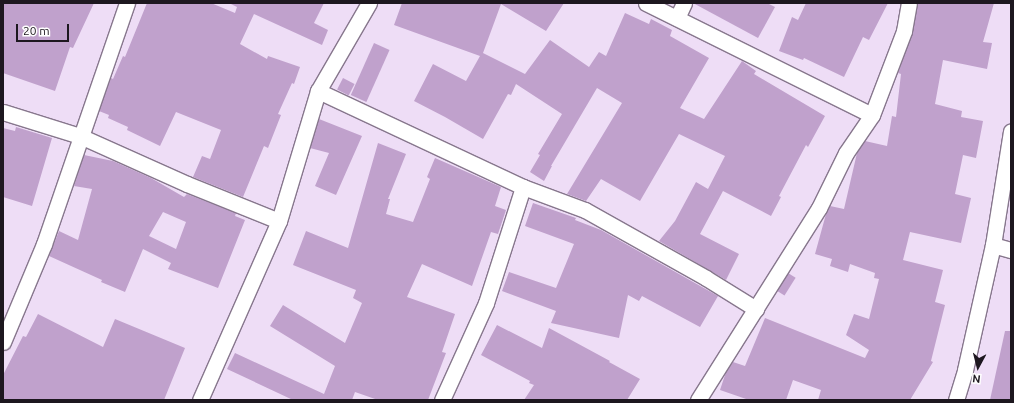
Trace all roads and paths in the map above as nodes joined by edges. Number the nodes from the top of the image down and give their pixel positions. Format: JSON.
{"nodes":[{"id":1,"x":127,"y":3,"type":"edge"},
{"id":2,"x":369,"y":3,"type":"edge"},
{"id":3,"x":646,"y":3,"type":"edge"},
{"id":4,"x":684,"y":3,"type":"edge"},
{"id":5,"x":909,"y":3,"type":"edge"},
{"id":6,"x":677,"y":18,"type":"junction"},
{"id":7,"x":318,"y":91,"type":"junction"},
{"id":8,"x":3,"y":112,"type":"edge"},
{"id":9,"x":872,"y":115,"type":"junction"},
{"id":10,"x":1011,"y":131,"type":"edge"},
{"id":11,"x":80,"y":136,"type":"junction"},
{"id":12,"x":523,"y":187,"type":"junction"},
{"id":13,"x":279,"y":221,"type":"junction"},
{"id":14,"x":993,"y":245,"type":"junction"},
{"id":15,"x":1011,"y":250,"type":"edge"},
{"id":16,"x":756,"y":309,"type":"junction"},
{"id":17,"x":3,"y":342,"type":"edge"},
{"id":18,"x":200,"y":400,"type":"edge"},
{"id":19,"x":442,"y":400,"type":"edge"},
{"id":20,"x":698,"y":400,"type":"edge"},
{"id":21,"x":956,"y":400,"type":"edge"}],
"edges":[{"from":1,"to":11,"type":"street"},
{"from":2,"to":7,"type":"street"},
{"from":3,"to":6,"type":"street"},
{"from":4,"to":6,"type":"street"},
{"from":5,"to":9,"type":"street"},
{"from":6,"to":9,"type":"street"},
{"from":7,"to":12,"type":"street"},
{"from":7,"to":13,"type":"street"},
{"from":8,"to":11,"type":"street"},
{"from":9,"to":16,"type":"street"},
{"from":10,"to":14,"type":"street"},
{"from":11,"to":13,"type":"street"},
{"from":11,"to":17,"type":"street"},
{"from":12,"to":16,"type":"street"},
{"from":12,"to":19,"type":"street"},
{"from":13,"to":18,"type":"street"},
{"from":14,"to":15,"type":"street"},
{"from":14,"to":21,"type":"street"},
{"from":16,"to":20,"type":"street"}]}
